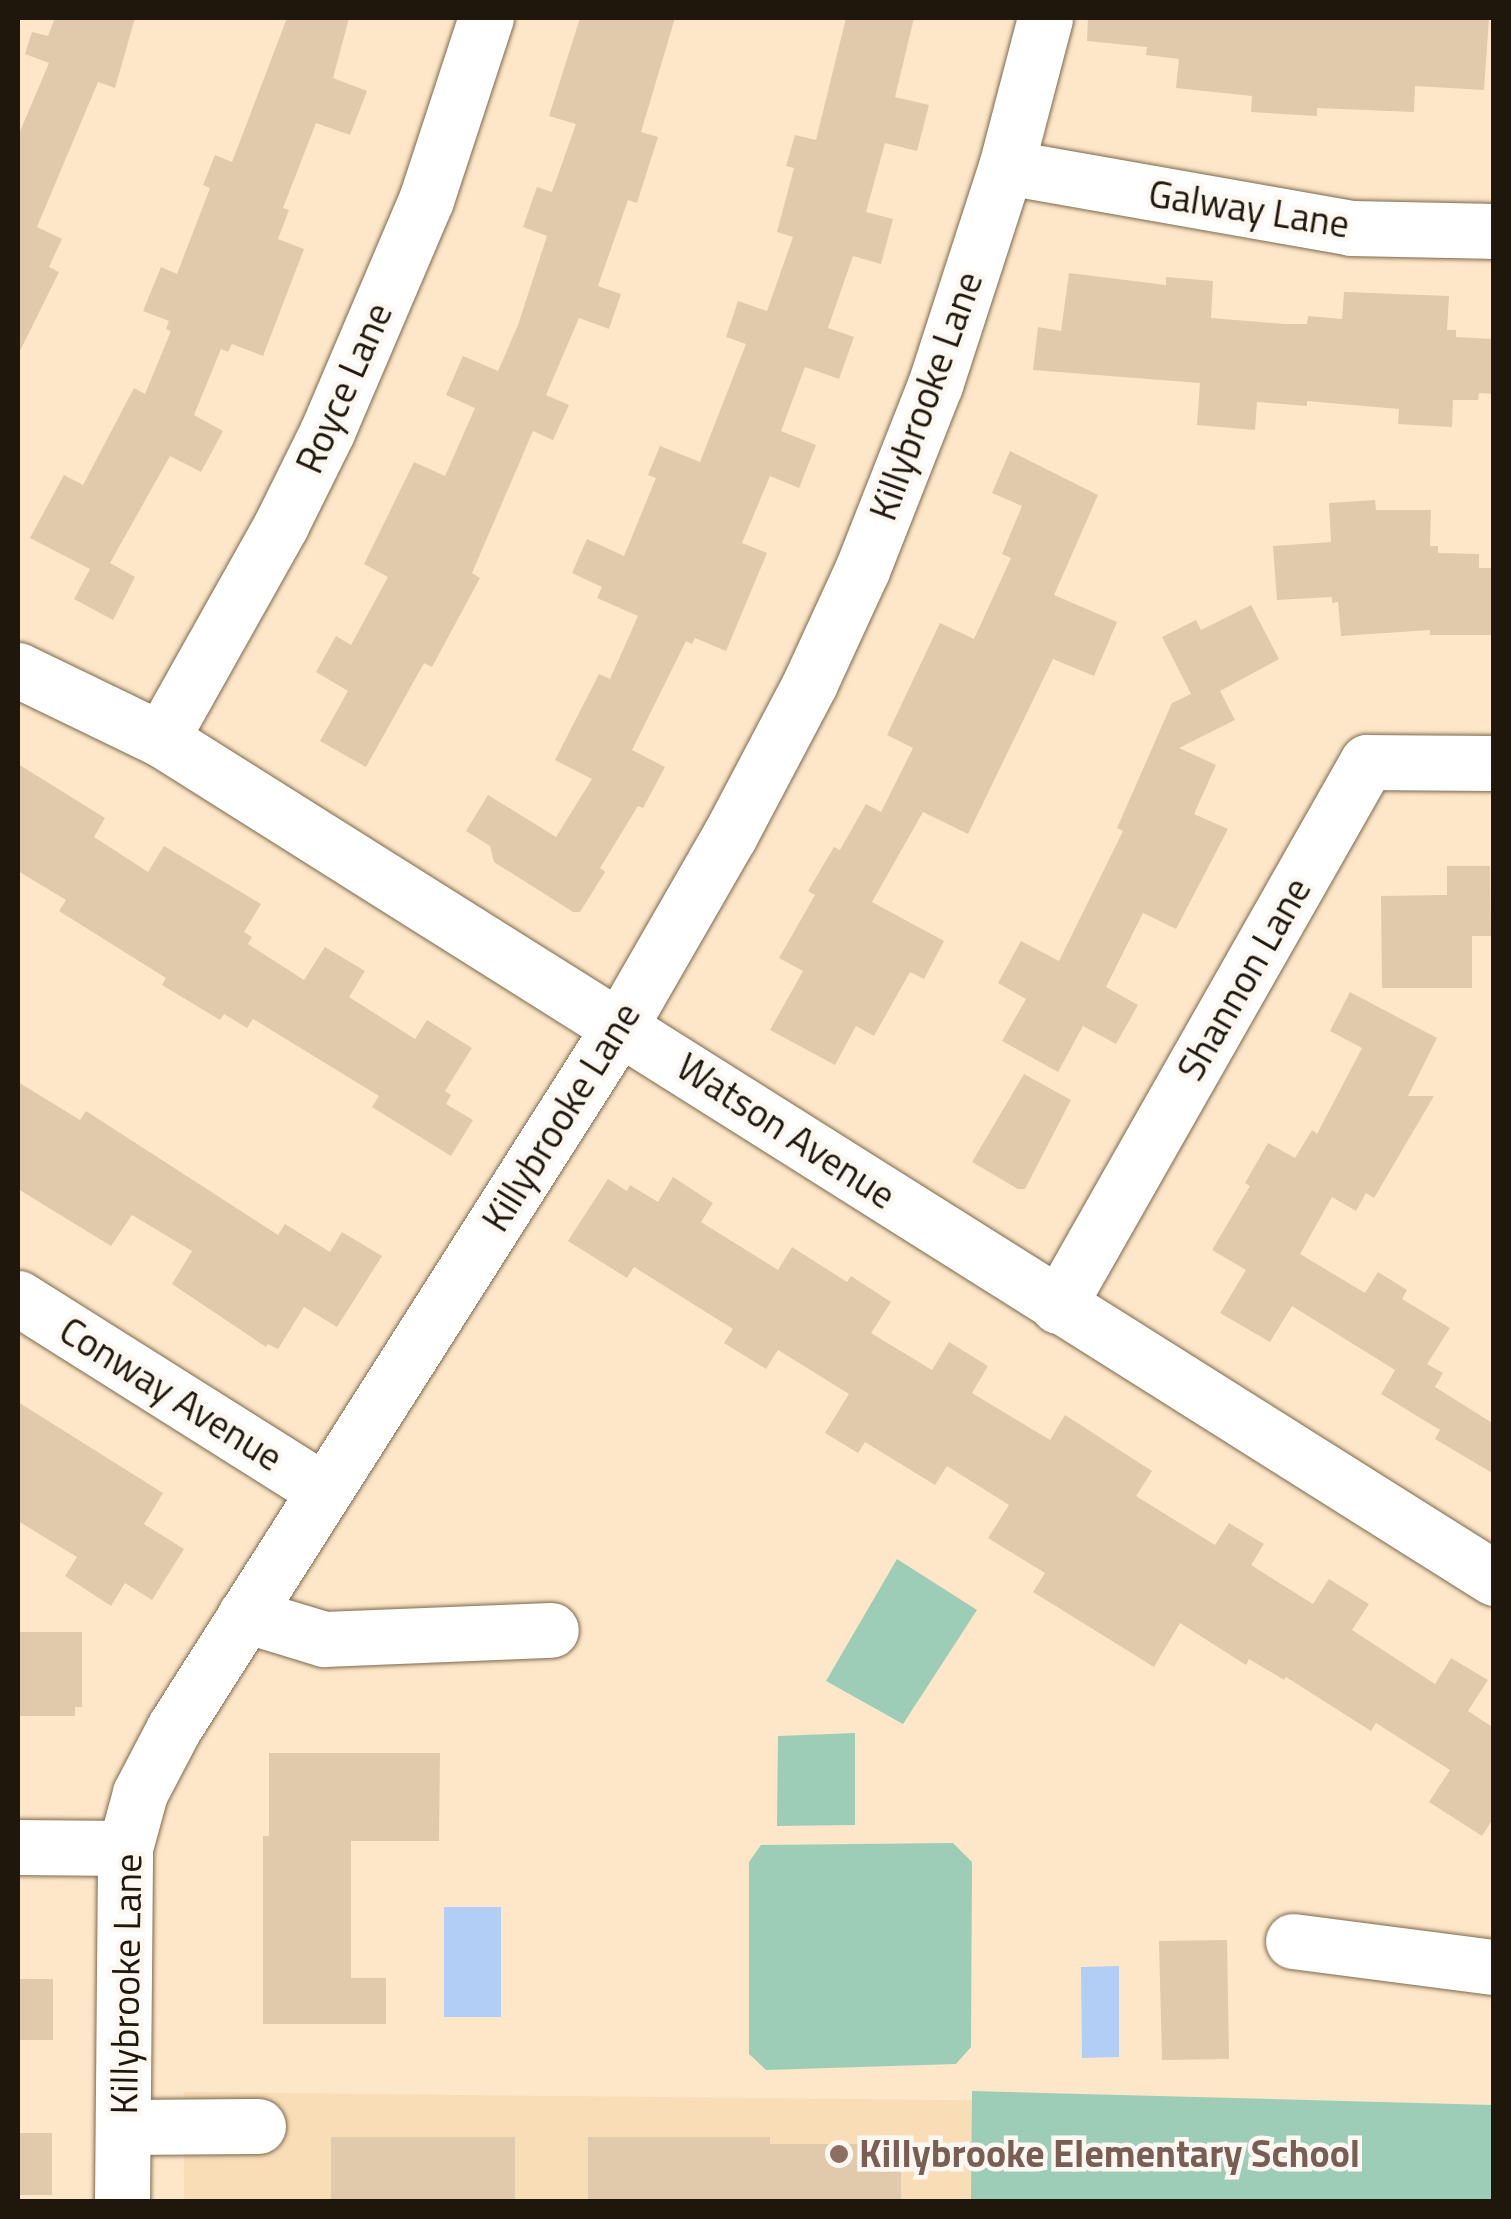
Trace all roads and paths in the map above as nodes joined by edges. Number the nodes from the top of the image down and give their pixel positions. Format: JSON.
{"nodes":[{"id":1,"x":486,"y":18,"type":"edge"},
{"id":2,"x":1045,"y":18,"type":"edge"},
{"id":3,"x":1006,"y":168,"type":"junction"},
{"id":4,"x":1494,"y":231,"type":"edge"},
{"id":5,"x":18,"y":670,"type":"edge"},
{"id":6,"x":161,"y":739,"type":"junction"},
{"id":7,"x":1494,"y":763,"type":"edge"},
{"id":8,"x":620,"y":1026,"type":"junction"},
{"id":9,"x":18,"y":1298,"type":"edge"},
{"id":10,"x":1058,"y":1306,"type":"junction"},
{"id":11,"x":324,"y":1490,"type":"junction"},
{"id":12,"x":1494,"y":1578,"type":"edge"},
{"id":13,"x":245,"y":1616,"type":"junction"},
{"id":14,"x":550,"y":1630,"type":"dead end"},
{"id":15,"x":18,"y":1847,"type":"edge"},
{"id":16,"x":124,"y":1848,"type":"junction"},
{"id":17,"x":1293,"y":1941,"type":"dead end"},
{"id":18,"x":1494,"y":1967,"type":"edge"},
{"id":19,"x":258,"y":2126,"type":"dead end"},
{"id":20,"x":123,"y":2127,"type":"junction"},
{"id":21,"x":122,"y":2202,"type":"edge"}],
"edges":[{"from":1,"to":6,"type":"street","name":"Royce Lane"},
{"from":2,"to":3,"type":"street","name":"Killybrooke Lane"},
{"from":3,"to":4,"type":"street","name":"Galway Lane"},
{"from":3,"to":8,"type":"street","name":"Killybrooke Lane"},
{"from":5,"to":6,"type":"street","name":"Watson Avenue"},
{"from":6,"to":8,"type":"street","name":"Watson Avenue"},
{"from":7,"to":10,"type":"street","name":"Shannon Lane"},
{"from":8,"to":10,"type":"street","name":"Watson Avenue"},
{"from":8,"to":11,"type":"street","name":"Killybrooke Lane"},
{"from":9,"to":11,"type":"street","name":"Conway Avenue"},
{"from":10,"to":12,"type":"street","name":"Watson Avenue"},
{"from":11,"to":13,"type":"street","name":"Killybrooke Lane"},
{"from":13,"to":14,"type":"street"},
{"from":13,"to":16,"type":"street","name":"Killybrooke Lane"},
{"from":15,"to":16,"type":"street"},
{"from":16,"to":20,"type":"street","name":"Killybrooke Lane"},
{"from":17,"to":18,"type":"street"},
{"from":19,"to":20,"type":"street"},
{"from":20,"to":21,"type":"street","name":"Killybrooke Lane"}]}
